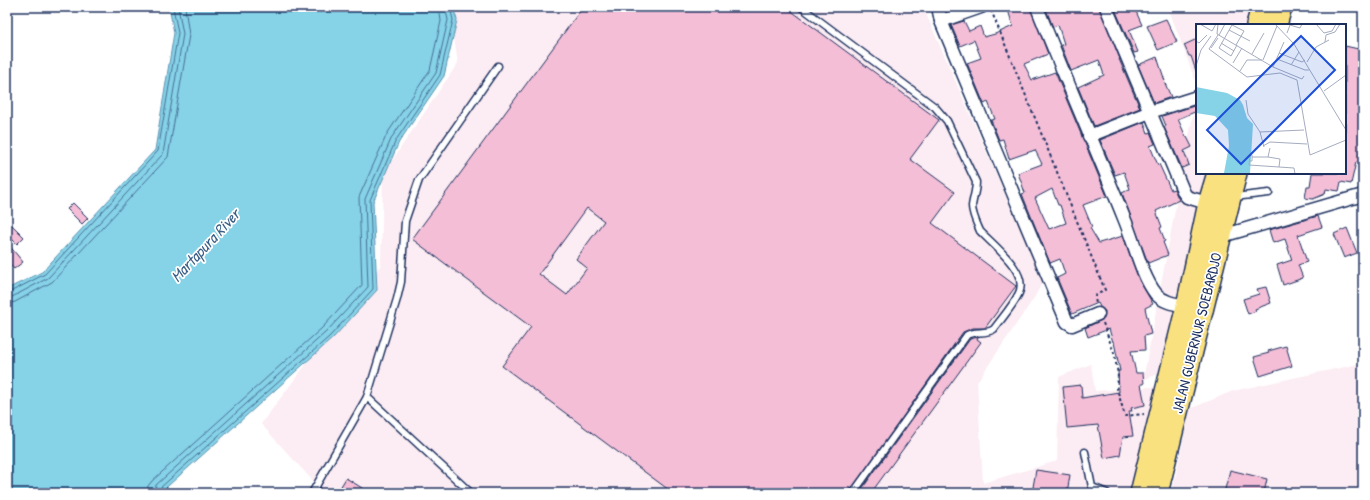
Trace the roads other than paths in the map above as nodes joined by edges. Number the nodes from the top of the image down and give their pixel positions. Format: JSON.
{"nodes":[{"id":1,"x":802,"y":7,"type":"edge"},
{"id":2,"x":938,"y":7,"type":"edge"},
{"id":3,"x":981,"y":7,"type":"edge"},
{"id":4,"x":1037,"y":7,"type":"edge"},
{"id":5,"x":1106,"y":7,"type":"edge"},
{"id":6,"x":1262,"y":7,"type":"edge"},
{"id":7,"x":1281,"y":7,"type":"edge"},
{"id":8,"x":941,"y":21,"type":"junction"},
{"id":9,"x":1257,"y":24,"type":"edge"},
{"id":10,"x":1276,"y":24,"type":"edge"},
{"id":11,"x":498,"y":66,"type":"dead end"},
{"id":12,"x":1196,"y":98,"type":"edge"},
{"id":13,"x":1150,"y":112,"type":"junction"},
{"id":14,"x":1089,"y":136,"type":"junction"},
{"id":15,"x":1218,"y":174,"type":"edge"},
{"id":16,"x":1236,"y":174,"type":"edge"},
{"id":17,"x":1269,"y":193,"type":"dead end"},
{"id":18,"x":1363,"y":195,"type":"edge"},
{"id":19,"x":1223,"y":203,"type":"junction"},
{"id":20,"x":1222,"y":236,"type":"junction"},
{"id":21,"x":1187,"y":306,"type":"junction"},
{"id":22,"x":1098,"y":314,"type":"road end"},
{"id":23,"x":367,"y":397,"type":"junction"},
{"id":24,"x":1085,"y":452,"type":"dead end"},
{"id":25,"x":312,"y":493,"type":"edge"},
{"id":26,"x":471,"y":493,"type":"edge"},
{"id":27,"x":853,"y":493,"type":"edge"},
{"id":28,"x":1107,"y":493,"type":"edge"},
{"id":29,"x":1141,"y":493,"type":"edge"},
{"id":30,"x":1157,"y":493,"type":"edge"}],
"edges":[{"from":1,"to":27,"type":"lane"},
{"from":2,"to":8,"type":"street"},
{"from":3,"to":8,"type":"street"},
{"from":4,"to":14,"type":"street"},
{"from":5,"to":13,"type":"street"},
{"from":6,"to":9,"type":"highway"},
{"from":7,"to":10,"type":"highway"},
{"from":8,"to":22,"type":"street"},
{"from":11,"to":23,"type":"lane"},
{"from":12,"to":13,"type":"street"},
{"from":13,"to":14,"type":"street"},
{"from":13,"to":19,"type":"street"},
{"from":14,"to":21,"type":"street"},
{"from":15,"to":19,"type":"highway","name":"JALAN GUBERNUR SOEBARDJO"},
{"from":16,"to":19,"type":"highway","name":"JALAN GUBERNUR SOEBARDJO"},
{"from":17,"to":19,"type":"lane"},
{"from":18,"to":20,"type":"street"},
{"from":19,"to":20,"type":"highway","name":"JALAN GUBERNUR SOEBARDJO"},
{"from":19,"to":21,"type":"highway","name":"JALAN GUBERNUR SOEBARDJO"},
{"from":20,"to":30,"type":"highway","name":"JALAN GUBERNUR SOEBARDJO"},
{"from":21,"to":29,"type":"highway","name":"JALAN GUBERNUR SOEBARDJO"},
{"from":23,"to":25,"type":"lane"},
{"from":23,"to":26,"type":"lane"},
{"from":24,"to":28,"type":"lane"}]}
